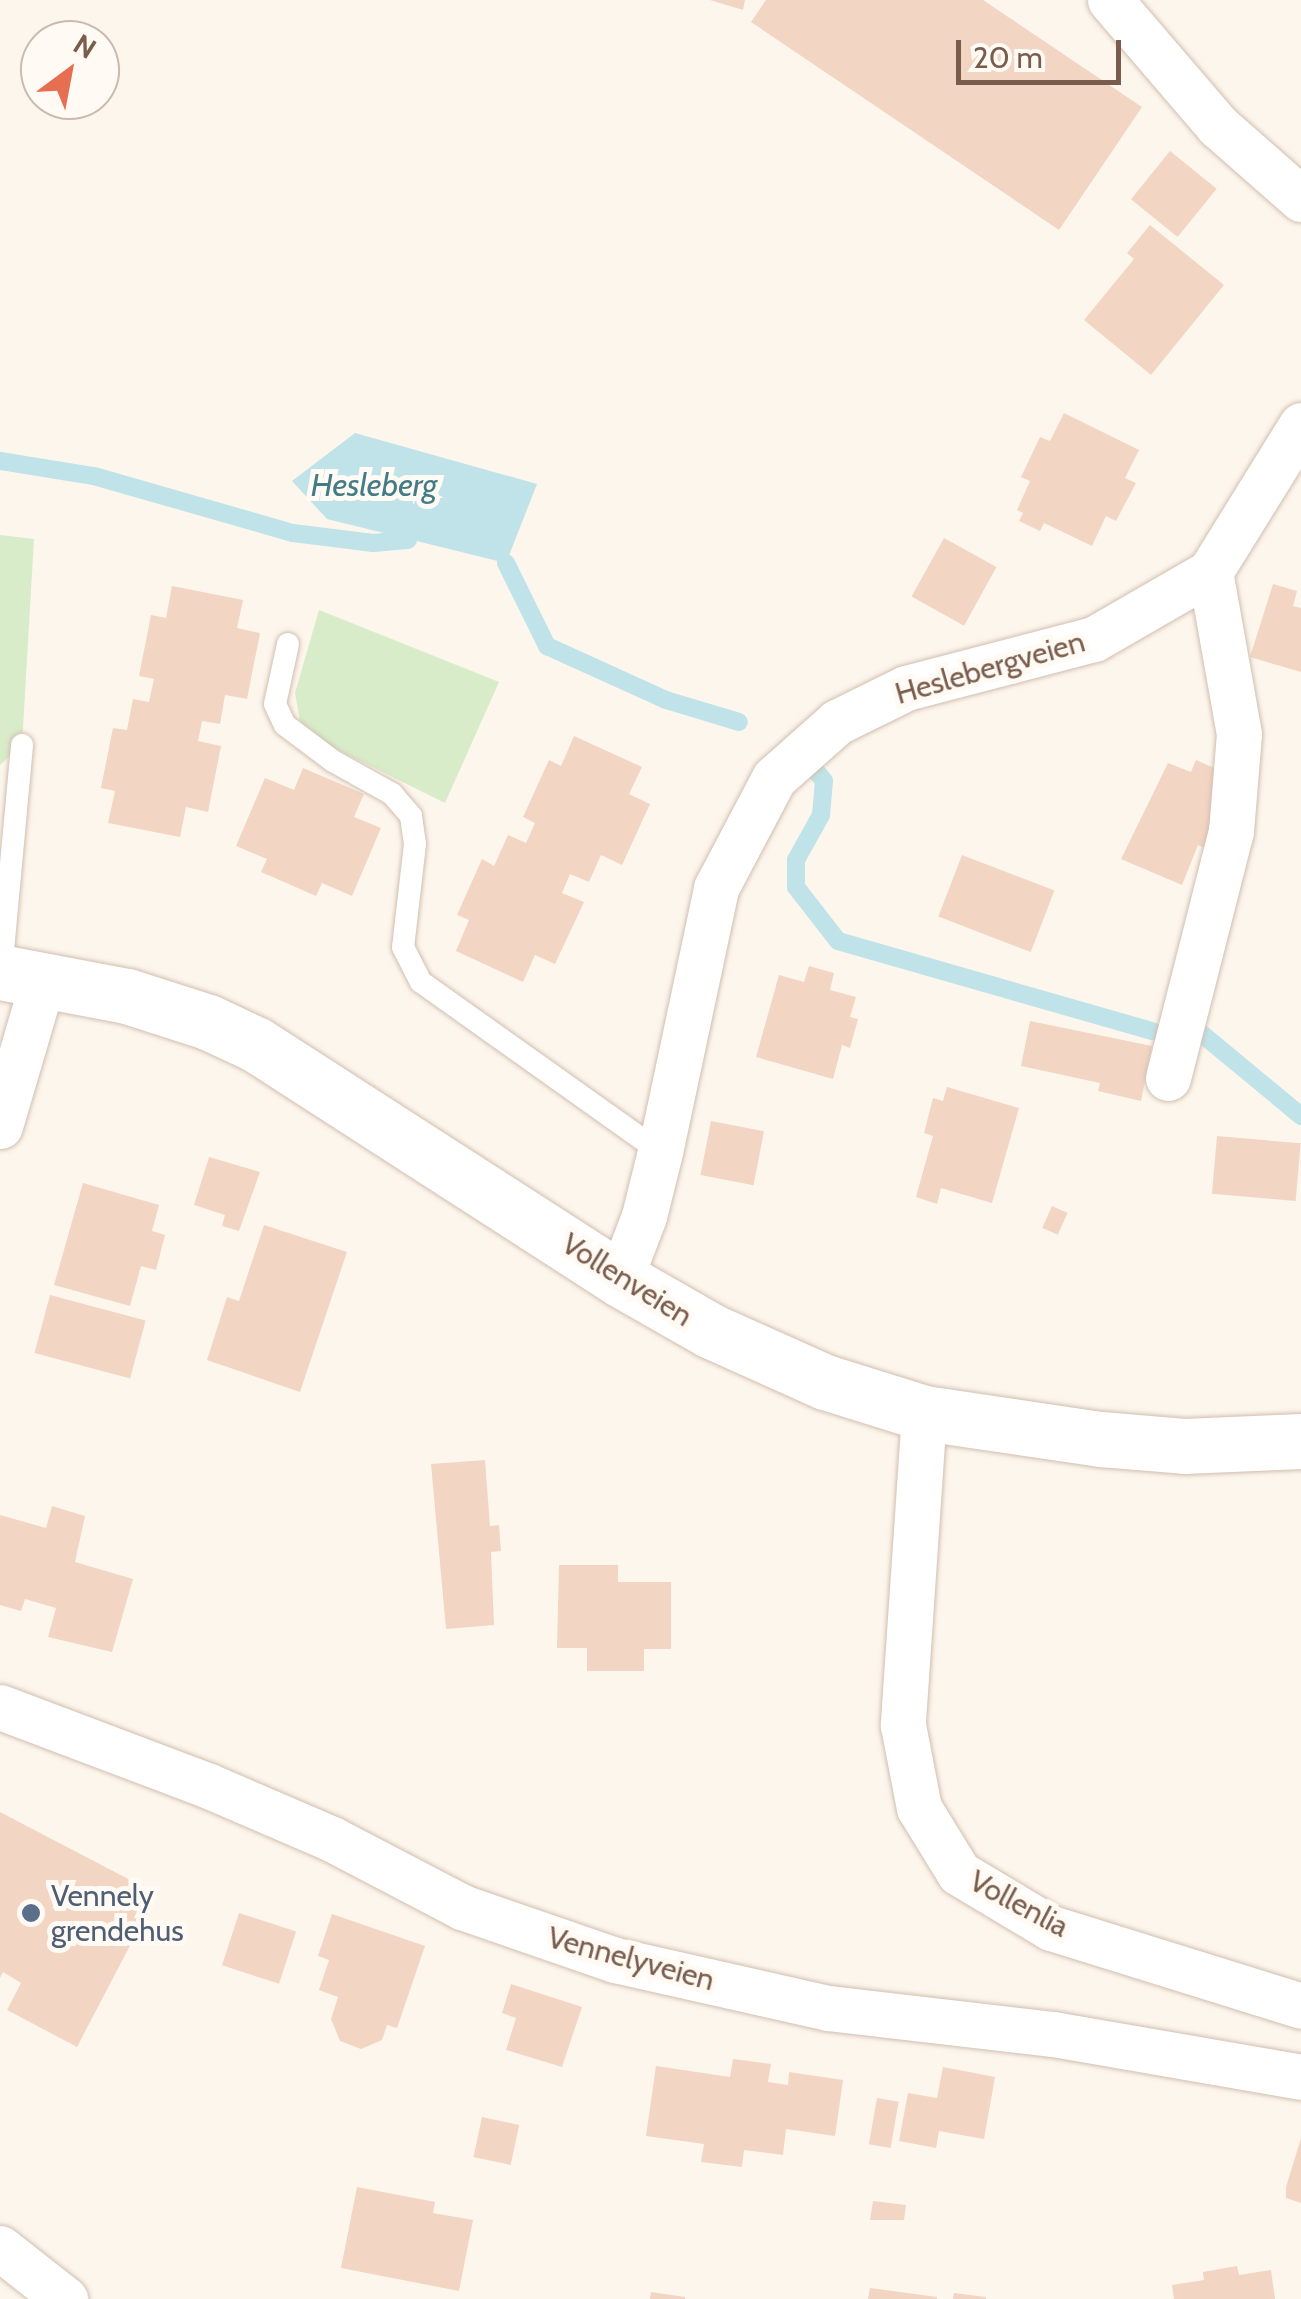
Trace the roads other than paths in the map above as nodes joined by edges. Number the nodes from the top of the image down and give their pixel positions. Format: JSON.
{"nodes":[{"id":1,"x":1110,"y":0,"type":"edge"},
{"id":2,"x":1301,"y":199,"type":"edge"},
{"id":3,"x":1301,"y":425,"type":"edge"},
{"id":4,"x":1210,"y":572,"type":"junction"},
{"id":5,"x":288,"y":644,"type":"dead end"},
{"id":6,"x":22,"y":745,"type":"dead end"},
{"id":7,"x":14,"y":974,"type":"edge"},
{"id":8,"x":1168,"y":1078,"type":"dead end"},
{"id":9,"x":0,"y":1126,"type":"edge"},
{"id":10,"x":660,"y":1152,"type":"junction"},
{"id":11,"x":620,"y":1279,"type":"junction"},
{"id":12,"x":924,"y":1414,"type":"junction"},
{"id":13,"x":1301,"y":1442,"type":"edge"},
{"id":14,"x":0,"y":1707,"type":"edge"},
{"id":15,"x":1301,"y":2006,"type":"edge"},
{"id":16,"x":1301,"y":2077,"type":"edge"},
{"id":17,"x":0,"y":2248,"type":"edge"},
{"id":18,"x":65,"y":2299,"type":"edge"}],
"edges":[{"from":1,"to":2,"type":"street"},
{"from":3,"to":4,"type":"street","name":"Heslebergveien"},
{"from":4,"to":8,"type":"street"},
{"from":4,"to":10,"type":"street","name":"Heslebergveien"},
{"from":5,"to":10,"type":"lane"},
{"from":6,"to":7,"type":"lane"},
{"from":7,"to":9,"type":"street"},
{"from":7,"to":11,"type":"main road","name":"Vollenveien"},
{"from":10,"to":11,"type":"street","name":"Heslebergveien"},
{"from":11,"to":12,"type":"main road","name":"Vollenveien"},
{"from":12,"to":13,"type":"main road","name":"Vollenveien"},
{"from":12,"to":15,"type":"street","name":"Vollenlia"},
{"from":14,"to":16,"type":"street","name":"Vennelyveien"},
{"from":17,"to":18,"type":"street"}]}
